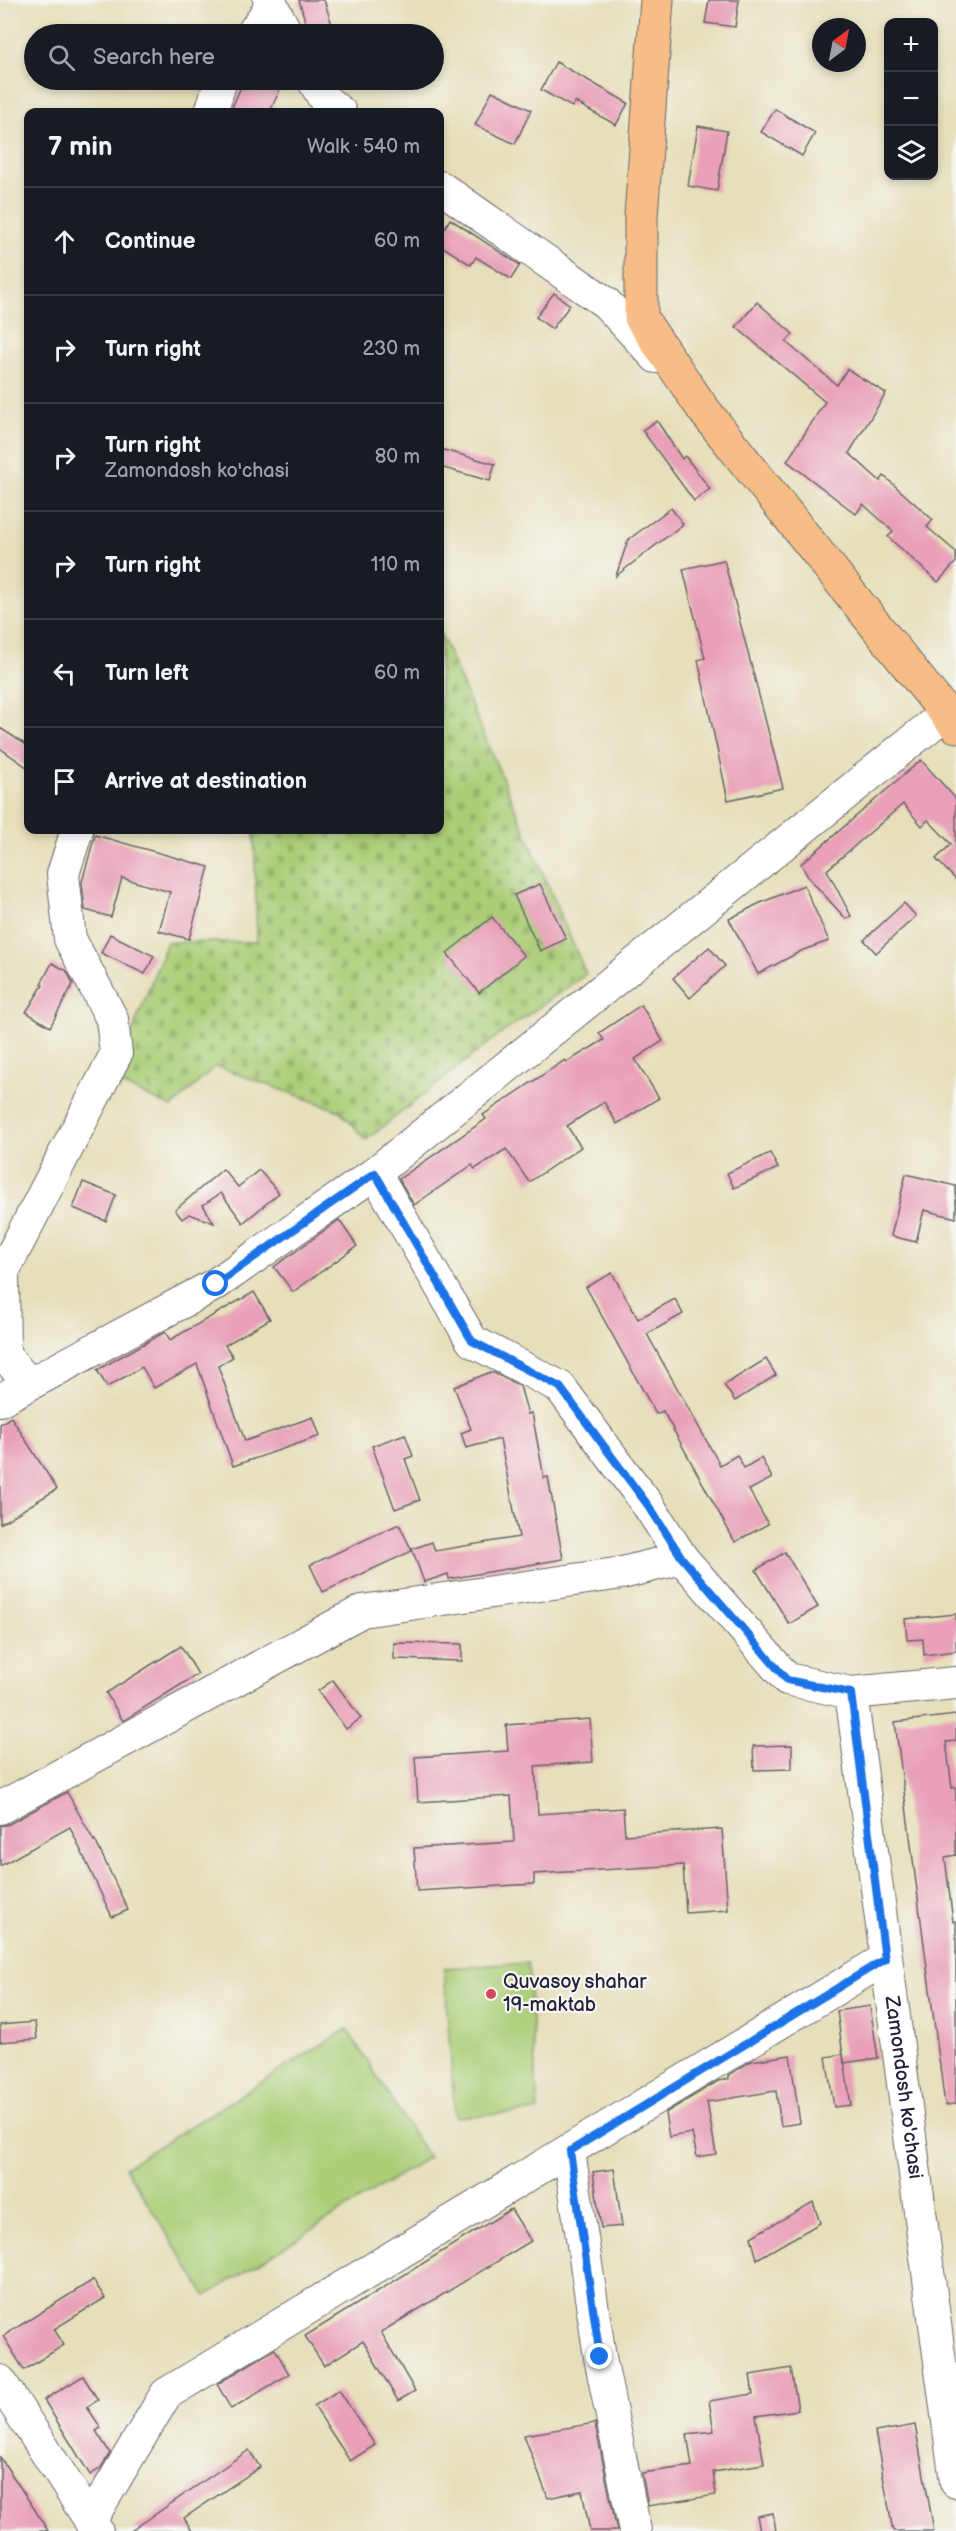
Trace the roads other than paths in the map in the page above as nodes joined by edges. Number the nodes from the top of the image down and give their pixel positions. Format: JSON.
{"nodes":[{"id":1,"x":657,"y":0,"type":"edge"},
{"id":2,"x":270,"y":3,"type":"edge"},
{"id":3,"x":258,"y":24,"type":"edge"},
{"id":4,"x":282,"y":24,"type":"edge"},
{"id":5,"x":218,"y":90,"type":"edge"},
{"id":6,"x":319,"y":90,"type":"edge"},
{"id":7,"x":212,"y":108,"type":"edge"},
{"id":8,"x":335,"y":108,"type":"edge"},
{"id":9,"x":444,"y":191,"type":"edge"},
{"id":10,"x":703,"y":409,"type":"junction"},
{"id":11,"x":951,"y":720,"type":"edge"},
{"id":12,"x":76,"y":834,"type":"edge"},
{"id":13,"x":375,"y":1173,"type":"junction"},
{"id":14,"x":28,"y":1383,"type":"junction"},
{"id":15,"x":0,"y":1400,"type":"edge"},
{"id":16,"x":682,"y":1558,"type":"junction"},
{"id":17,"x":956,"y":1683,"type":"edge"},
{"id":18,"x":851,"y":1693,"type":"junction"},
{"id":19,"x":0,"y":1808,"type":"edge"},
{"id":20,"x":885,"y":1959,"type":"junction"},
{"id":21,"x":570,"y":2151,"type":"junction"},
{"id":22,"x":0,"y":2381,"type":"edge"},
{"id":23,"x":956,"y":2482,"type":"edge"},
{"id":24,"x":94,"y":2526,"type":"edge"},
{"id":25,"x":635,"y":2531,"type":"edge"}],
"edges":[{"from":1,"to":10,"type":"main road"},
{"from":2,"to":3,"type":"street"},
{"from":2,"to":4,"type":"street"},
{"from":5,"to":7,"type":"street"},
{"from":6,"to":8,"type":"street"},
{"from":9,"to":10,"type":"street"},
{"from":10,"to":11,"type":"main road"},
{"from":11,"to":13,"type":"street"},
{"from":12,"to":14,"type":"street"},
{"from":13,"to":14,"type":"street"},
{"from":13,"to":16,"type":"street"},
{"from":14,"to":15,"type":"street"},
{"from":16,"to":18,"type":"street"},
{"from":16,"to":19,"type":"street"},
{"from":17,"to":18,"type":"street"},
{"from":18,"to":20,"type":"street","name":"Zamondosh ko'chasi"},
{"from":20,"to":21,"type":"street"},
{"from":20,"to":23,"type":"street","name":"Zamondosh ko'chasi"},
{"from":21,"to":24,"type":"street"},
{"from":21,"to":25,"type":"street"},
{"from":22,"to":24,"type":"street"}]}
